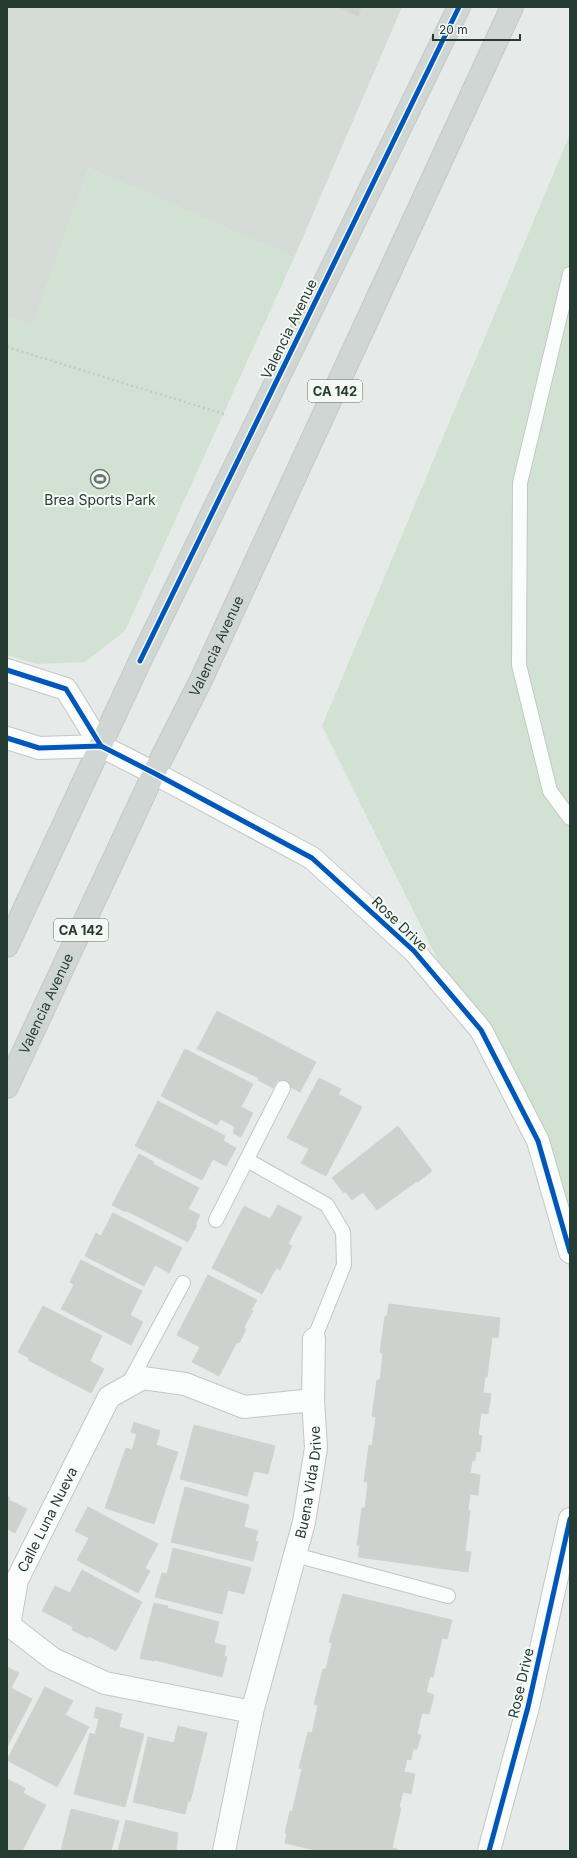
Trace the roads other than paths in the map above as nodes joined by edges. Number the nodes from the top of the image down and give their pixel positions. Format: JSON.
{"nodes":[{"id":1,"x":459,"y":7,"type":"edge"},
{"id":2,"x":512,"y":7,"type":"edge"},
{"id":3,"x":570,"y":274,"type":"edge"},
{"id":4,"x":7,"y":670,"type":"edge"},
{"id":5,"x":7,"y":738,"type":"edge"},
{"id":6,"x":101,"y":746,"type":"junction"},
{"id":7,"x":154,"y":773,"type":"junction"},
{"id":8,"x":570,"y":818,"type":"edge"},
{"id":9,"x":7,"y":946,"type":"edge"},
{"id":10,"x":7,"y":1087,"type":"edge"},
{"id":11,"x":283,"y":1088,"type":"dead end"},
{"id":12,"x":247,"y":1160,"type":"junction"},
{"id":13,"x":216,"y":1220,"type":"dead end"},
{"id":14,"x":570,"y":1252,"type":"edge"},
{"id":15,"x":183,"y":1283,"type":"dead end"},
{"id":16,"x":314,"y":1340,"type":"joint"},
{"id":17,"x":127,"y":1387,"type":"junction"},
{"id":18,"x":313,"y":1400,"type":"junction"},
{"id":19,"x":570,"y":1519,"type":"edge"},
{"id":20,"x":295,"y":1555,"type":"junction"},
{"id":21,"x":448,"y":1596,"type":"dead end"},
{"id":22,"x":8,"y":1625,"type":"edge"},
{"id":23,"x":252,"y":1712,"type":"junction"},
{"id":24,"x":224,"y":1851,"type":"edge"},
{"id":25,"x":489,"y":1851,"type":"edge"}],
"edges":[{"from":1,"to":6,"type":"main road","name":"Valencia Avenue"},
{"from":2,"to":7,"type":"main road","name":"Valencia Avenue","number":"CA 142"},
{"from":3,"to":8,"type":"lane"},
{"from":4,"to":6,"type":"street"},
{"from":5,"to":6,"type":"street"},
{"from":6,"to":7,"type":"street","name":"Rose Drive"},
{"from":6,"to":9,"type":"main road","name":"Valencia Avenue"},
{"from":7,"to":10,"type":"main road","name":"Valencia Avenue","number":"CA 142"},
{"from":7,"to":14,"type":"street","name":"Rose Drive"},
{"from":11,"to":12,"type":"lane"},
{"from":12,"to":13,"type":"lane"},
{"from":12,"to":16,"type":"lane","name":"Buena Vida Drive"},
{"from":15,"to":17,"type":"lane"},
{"from":16,"to":18,"type":"street","name":"Buena Vida Drive"},
{"from":17,"to":18,"type":"street","name":"Calle Luna Nueva"},
{"from":17,"to":22,"type":"street","name":"Calle Luna Nueva"},
{"from":18,"to":20,"type":"street","name":"Buena Vida Drive"},
{"from":19,"to":25,"type":"street","name":"Rose Drive"},
{"from":20,"to":21,"type":"lane"},
{"from":20,"to":23,"type":"street","name":"Buena Vida Drive"},
{"from":22,"to":23,"type":"street","name":"Calle Luna Nueva"},
{"from":23,"to":24,"type":"street","name":"Buena Vida Drive"}]}
